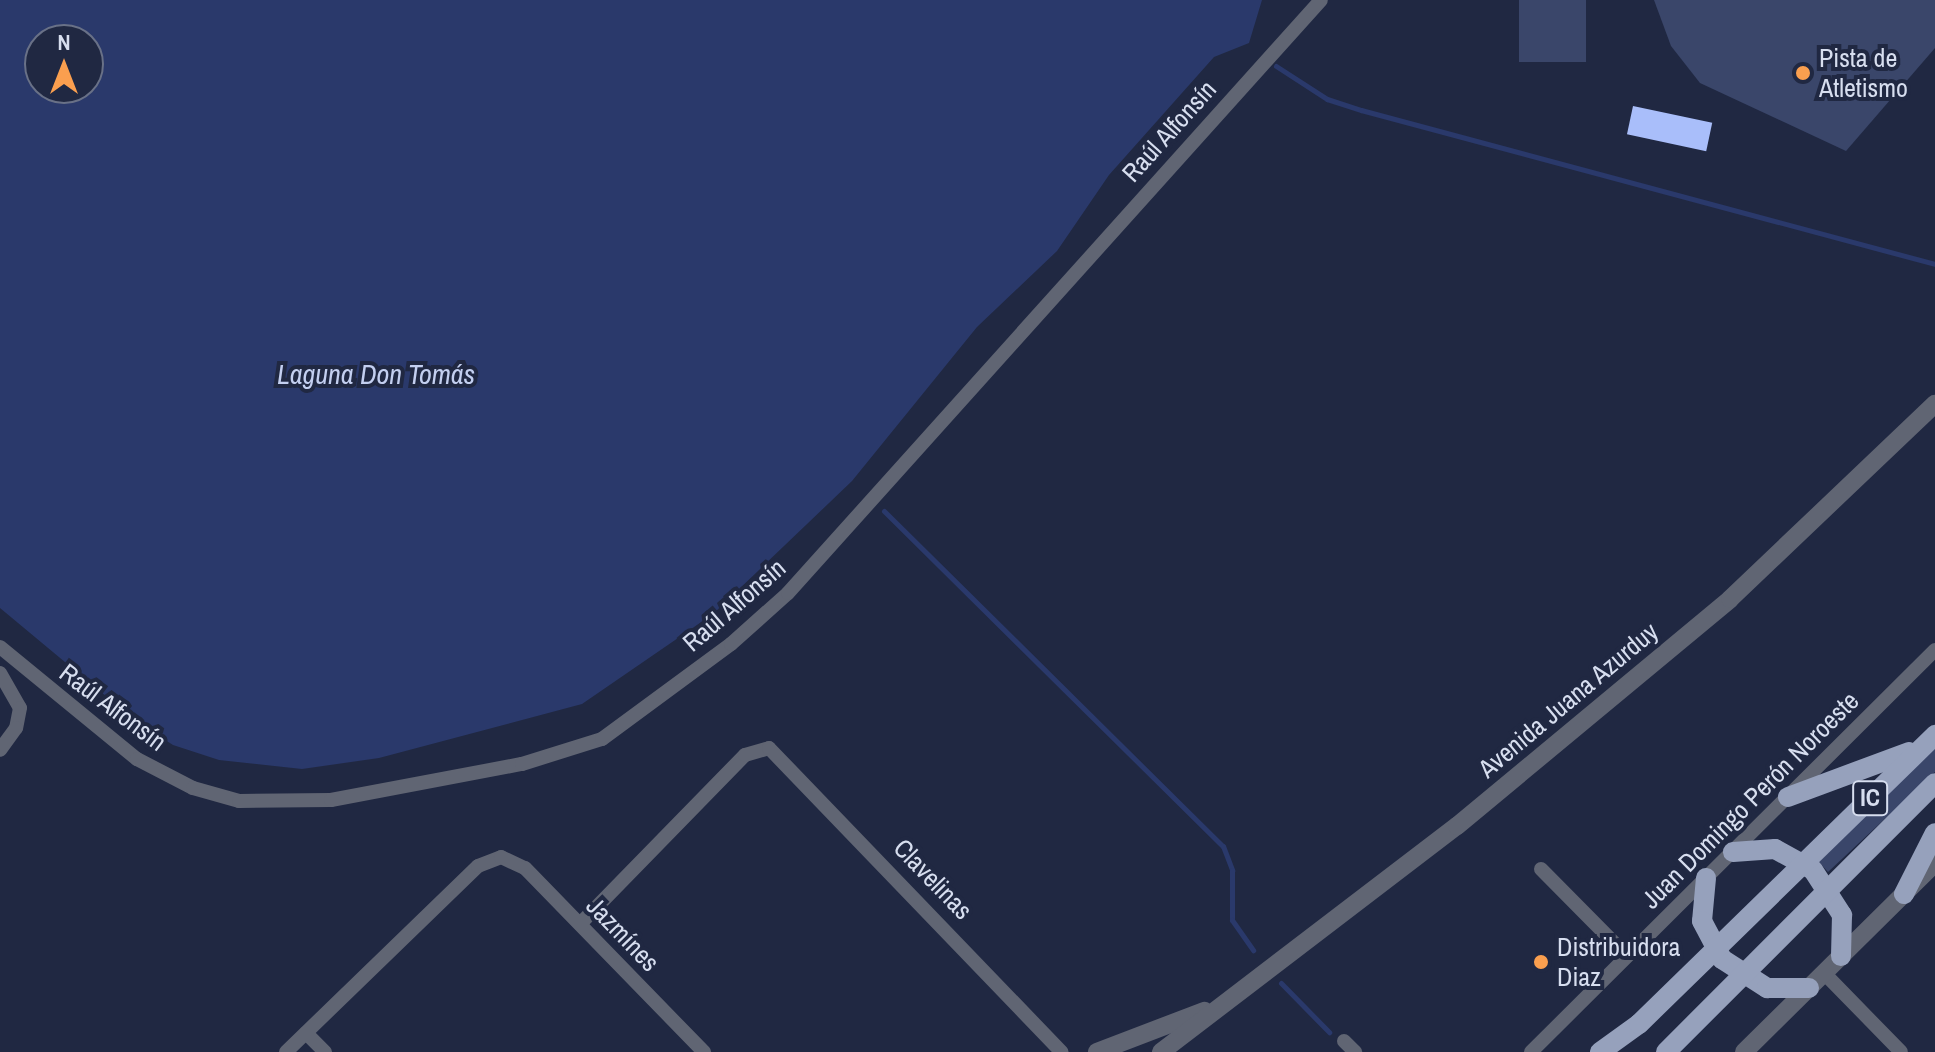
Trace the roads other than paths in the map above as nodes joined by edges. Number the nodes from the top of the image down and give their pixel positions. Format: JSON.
{"nodes":[{"id":1,"x":1321,"y":0,"type":"edge"},
{"id":2,"x":1935,"y":404,"type":"edge"},
{"id":3,"x":0,"y":647,"type":"edge"},
{"id":4,"x":1935,"y":650,"type":"edge"},
{"id":5,"x":0,"y":673,"type":"edge"},
{"id":6,"x":1931,"y":738,"type":"edge"},
{"id":7,"x":0,"y":750,"type":"edge"},
{"id":8,"x":1935,"y":783,"type":"edge"},
{"id":9,"x":1788,"y":797,"type":"junction"},
{"id":10,"x":1935,"y":833,"type":"edge"},
{"id":11,"x":1733,"y":852,"type":"junction"},
{"id":12,"x":1804,"y":862,"type":"junction"},
{"id":13,"x":1935,"y":863,"type":"edge"},
{"id":14,"x":1541,"y":869,"type":"dead end"},
{"id":15,"x":1706,"y":878,"type":"junction"},
{"id":16,"x":1829,"y":889,"type":"junction"},
{"id":17,"x":1904,"y":894,"type":"junction"},
{"id":18,"x":580,"y":924,"type":"junction"},
{"id":19,"x":1715,"y":950,"type":"junction"},
{"id":20,"x":1627,"y":956,"type":"junction"},
{"id":21,"x":1841,"y":956,"type":"junction"},
{"id":22,"x":1824,"y":973,"type":"junction"},
{"id":23,"x":1743,"y":975,"type":"junction"},
{"id":24,"x":1809,"y":988,"type":"junction"},
{"id":25,"x":1211,"y":1009,"type":"junction"},
{"id":26,"x":306,"y":1033,"type":"junction"},
{"id":27,"x":1344,"y":1041,"type":"dead end"},
{"id":28,"x":286,"y":1052,"type":"edge"},
{"id":29,"x":325,"y":1052,"type":"edge"},
{"id":30,"x":704,"y":1052,"type":"edge"},
{"id":31,"x":1062,"y":1052,"type":"edge"},
{"id":32,"x":1097,"y":1052,"type":"edge"},
{"id":33,"x":1161,"y":1052,"type":"edge"},
{"id":34,"x":1355,"y":1052,"type":"edge"},
{"id":35,"x":1531,"y":1052,"type":"edge"},
{"id":36,"x":1600,"y":1052,"type":"edge"},
{"id":37,"x":1666,"y":1052,"type":"edge"},
{"id":38,"x":1744,"y":1052,"type":"edge"},
{"id":39,"x":1901,"y":1052,"type":"edge"}],
"edges":[{"from":1,"to":3,"type":"street","name":"Raúl Alfonsín"},
{"from":2,"to":25,"type":"street","name":"Avenida Juana Azurduy"},
{"from":4,"to":9,"type":"street","name":"Juan Domingo Perón Noroeste"},
{"from":5,"to":7,"type":"street"},
{"from":6,"to":9,"type":"main road"},
{"from":6,"to":12,"type":"main road","number":"IC"},
{"from":8,"to":16,"type":"main road","number":"IC"},
{"from":9,"to":11,"type":"street","name":"Juan Domingo Perón Noroeste"},
{"from":10,"to":17,"type":"main road"},
{"from":11,"to":12,"type":"main road"},
{"from":11,"to":15,"type":"street","name":"Juan Domingo Perón Noroeste"},
{"from":12,"to":16,"type":"main road"},
{"from":12,"to":19,"type":"main road","number":"IC"},
{"from":13,"to":17,"type":"street"},
{"from":14,"to":20,"type":"street"},
{"from":15,"to":19,"type":"main road"},
{"from":15,"to":20,"type":"street","name":"Juan Domingo Perón Noroeste"},
{"from":16,"to":21,"type":"main road"},
{"from":16,"to":23,"type":"main road","number":"IC"},
{"from":17,"to":21,"type":"street"},
{"from":18,"to":26,"type":"street","name":"Jazmínes"},
{"from":18,"to":30,"type":"street","name":"Jazmínes"},
{"from":18,"to":31,"type":"street","name":"Clavelinas"},
{"from":19,"to":23,"type":"main road"},
{"from":19,"to":36,"type":"main road","number":"IC"},
{"from":20,"to":35,"type":"street","name":"Juan Domingo Perón Noroeste"},
{"from":21,"to":22,"type":"street"},
{"from":22,"to":24,"type":"street"},
{"from":22,"to":39,"type":"street"},
{"from":23,"to":24,"type":"main road"},
{"from":23,"to":37,"type":"main road","number":"IC"},
{"from":24,"to":38,"type":"street"},
{"from":25,"to":32,"type":"street","name":"Avenida Juana Azurduy"},
{"from":25,"to":33,"type":"street","name":"Avenida Juana Azurduy"},
{"from":26,"to":28,"type":"street"},
{"from":26,"to":29,"type":"street"},
{"from":27,"to":34,"type":"street"}]}
